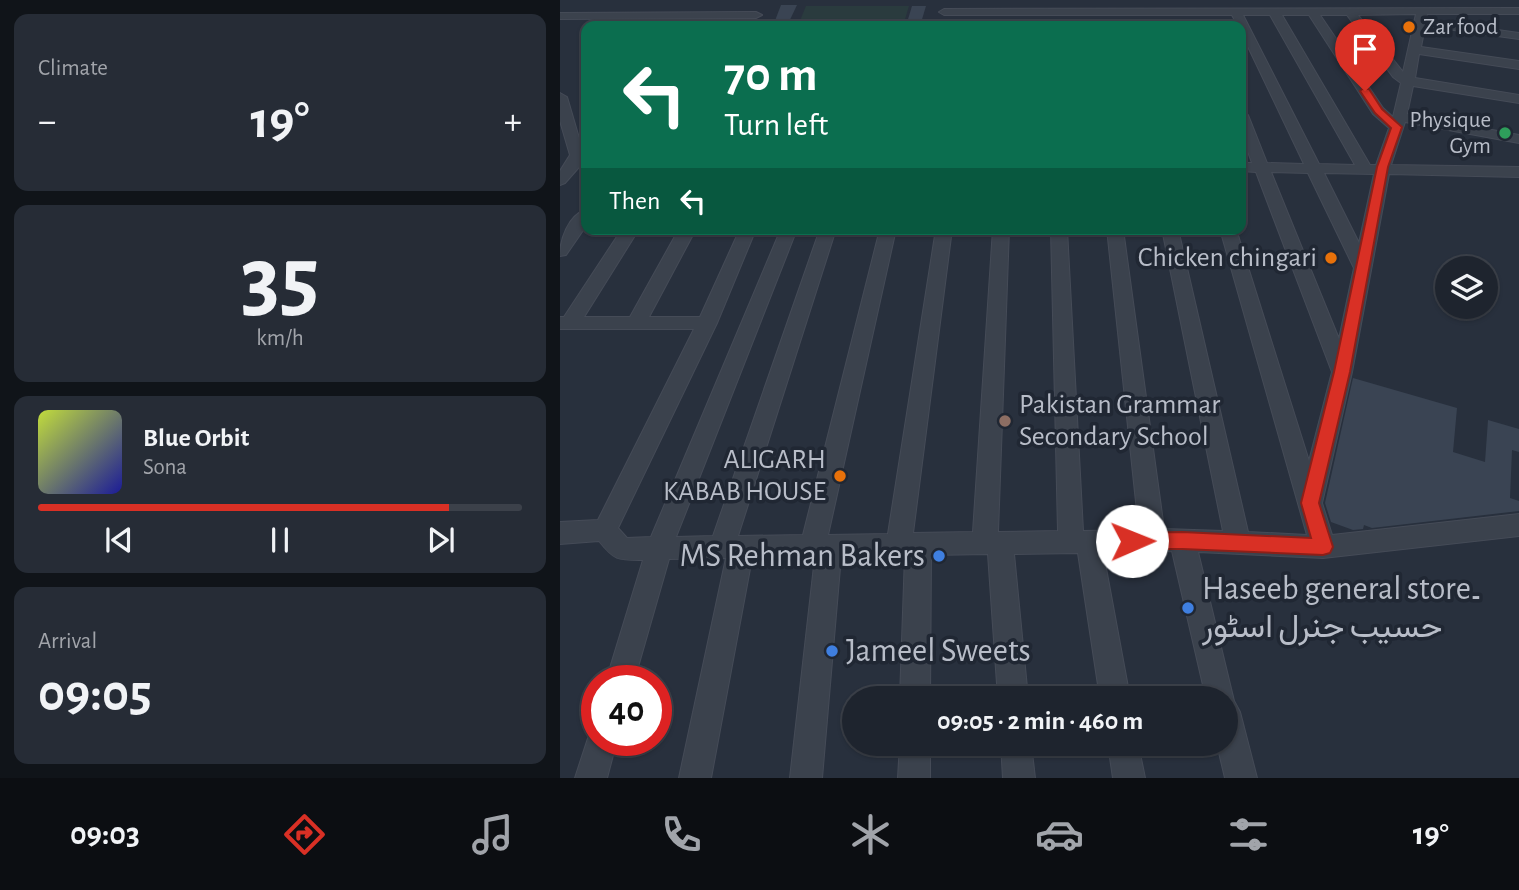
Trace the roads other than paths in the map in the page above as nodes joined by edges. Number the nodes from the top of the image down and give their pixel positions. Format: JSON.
{"nodes":[{"id":1,"x":575,"y":0,"type":"edge"},
{"id":2,"x":614,"y":0,"type":"edge"},
{"id":3,"x":655,"y":0,"type":"edge"},
{"id":4,"x":692,"y":0,"type":"edge"},
{"id":5,"x":730,"y":0,"type":"edge"},
{"id":6,"x":986,"y":0,"type":"edge"},
{"id":7,"x":1024,"y":0,"type":"edge"},
{"id":8,"x":1062,"y":0,"type":"edge"},
{"id":9,"x":1097,"y":0,"type":"edge"},
{"id":10,"x":1135,"y":0,"type":"edge"},
{"id":11,"x":1171,"y":0,"type":"edge"},
{"id":12,"x":1208,"y":0,"type":"edge"},
{"id":13,"x":1281,"y":0,"type":"edge"},
{"id":14,"x":1318,"y":0,"type":"edge"},
{"id":15,"x":1355,"y":0,"type":"edge"},
{"id":16,"x":1390,"y":0,"type":"edge"},
{"id":17,"x":1429,"y":0,"type":"edge"},
{"id":18,"x":1465,"y":0,"type":"edge"},
{"id":19,"x":1501,"y":0,"type":"edge"},
{"id":20,"x":767,"y":2,"type":"dead end"},
{"id":21,"x":1241,"y":6,"type":"edge"},
{"id":22,"x":943,"y":11,"type":"edge"},
{"id":23,"x":1518,"y":11,"type":"edge"},
{"id":24,"x":1482,"y":12,"type":"junction"},
{"id":25,"x":982,"y":13,"type":"junction"},
{"id":26,"x":1014,"y":13,"type":"junction"},
{"id":27,"x":1028,"y":13,"type":"junction"},
{"id":28,"x":1051,"y":13,"type":"junction"},
{"id":29,"x":1067,"y":13,"type":"junction"},
{"id":30,"x":1088,"y":13,"type":"junction"},
{"id":31,"x":1103,"y":13,"type":"junction"},
{"id":32,"x":1127,"y":13,"type":"junction"},
{"id":33,"x":1142,"y":13,"type":"junction"},
{"id":34,"x":1165,"y":13,"type":"junction"},
{"id":35,"x":1180,"y":13,"type":"junction"},
{"id":36,"x":1201,"y":13,"type":"junction"},
{"id":37,"x":1217,"y":13,"type":"junction"},
{"id":38,"x":1275,"y":13,"type":"junction"},
{"id":39,"x":1293,"y":13,"type":"junction"},
{"id":40,"x":1313,"y":13,"type":"junction"},
{"id":41,"x":1332,"y":13,"type":"junction"},
{"id":42,"x":1351,"y":13,"type":"junction"},
{"id":43,"x":1370,"y":13,"type":"junction"},
{"id":44,"x":1388,"y":13,"type":"junction"},
{"id":45,"x":1406,"y":13,"type":"junction"},
{"id":46,"x":1446,"y":13,"type":"junction"},
{"id":47,"x":560,"y":16,"type":"edge"},
{"id":48,"x":581,"y":16,"type":"junction"},
{"id":49,"x":1422,"y":18,"type":"junction"},
{"id":50,"x":671,"y":20,"type":"edge"},
{"id":51,"x":756,"y":20,"type":"edge"},
{"id":52,"x":583,"y":21,"type":"edge"},
{"id":53,"x":624,"y":21,"type":"edge"},
{"id":54,"x":712,"y":21,"type":"edge"},
{"id":55,"x":977,"y":21,"type":"edge"},
{"id":56,"x":1014,"y":21,"type":"edge"},
{"id":57,"x":1052,"y":21,"type":"edge"},
{"id":58,"x":1089,"y":21,"type":"edge"},
{"id":59,"x":1129,"y":21,"type":"edge"},
{"id":60,"x":1167,"y":21,"type":"edge"},
{"id":61,"x":1204,"y":21,"type":"edge"},
{"id":62,"x":1397,"y":23,"type":"dead end"},
{"id":63,"x":1519,"y":36,"type":"edge"},
{"id":64,"x":1412,"y":42,"type":"junction"},
{"id":65,"x":1519,"y":65,"type":"edge"},
{"id":66,"x":1407,"y":81,"type":"junction"},
{"id":67,"x":560,"y":97,"type":"edge"},
{"id":68,"x":1519,"y":99,"type":"edge"},
{"id":69,"x":1398,"y":122,"type":"junction"},
{"id":70,"x":1246,"y":128,"type":"edge"},
{"id":71,"x":1519,"y":139,"type":"edge"},
{"id":72,"x":574,"y":163,"type":"edge"},
{"id":73,"x":1246,"y":167,"type":"edge"},
{"id":74,"x":1261,"y":167,"type":"junction"},
{"id":75,"x":1312,"y":167,"type":"junction"},
{"id":76,"x":1373,"y":167,"type":"junction"},
{"id":77,"x":1519,"y":172,"type":"edge"},
{"id":78,"x":560,"y":180,"type":"edge"},
{"id":79,"x":581,"y":222,"type":"edge"},
{"id":80,"x":627,"y":235,"type":"edge"},
{"id":81,"x":685,"y":235,"type":"edge"},
{"id":82,"x":745,"y":235,"type":"edge"},
{"id":83,"x":787,"y":235,"type":"edge"},
{"id":84,"x":826,"y":235,"type":"edge"},
{"id":85,"x":887,"y":235,"type":"edge"},
{"id":86,"x":943,"y":235,"type":"edge"},
{"id":87,"x":1001,"y":235,"type":"edge"},
{"id":88,"x":1059,"y":235,"type":"edge"},
{"id":89,"x":1116,"y":235,"type":"edge"},
{"id":90,"x":1171,"y":235,"type":"edge"},
{"id":91,"x":1230,"y":235,"type":"edge"},
{"id":92,"x":560,"y":251,"type":"edge"},
{"id":93,"x":1363,"y":268,"type":"junction"},
{"id":94,"x":565,"y":323,"type":"edge"},
{"id":95,"x":636,"y":323,"type":"junction"},
{"id":96,"x":707,"y":323,"type":"junction"},
{"id":97,"x":1342,"y":372,"type":"junction"},
{"id":98,"x":1310,"y":503,"type":"junction"},
{"id":99,"x":1519,"y":526,"type":"edge"},
{"id":100,"x":605,"y":530,"type":"junction"},
{"id":101,"x":560,"y":533,"type":"edge"},
{"id":102,"x":1182,"y":540,"type":"junction"},
{"id":103,"x":1153,"y":541,"type":"junction"},
{"id":104,"x":1080,"y":542,"type":"junction"},
{"id":105,"x":1238,"y":543,"type":"junction"},
{"id":106,"x":993,"y":544,"type":"junction"},
{"id":107,"x":908,"y":545,"type":"junction"},
{"id":108,"x":821,"y":547,"type":"junction"},
{"id":109,"x":1323,"y":547,"type":"junction"},
{"id":110,"x":731,"y":548,"type":"junction"},
{"id":111,"x":659,"y":549,"type":"junction"},
{"id":112,"x":625,"y":665,"type":"edge"},
{"id":113,"x":914,"y":686,"type":"edge"},
{"id":114,"x":1011,"y":686,"type":"edge"},
{"id":115,"x":1112,"y":686,"type":"edge"},
{"id":116,"x":1219,"y":686,"type":"edge"},
{"id":117,"x":597,"y":756,"type":"edge"},
{"id":118,"x":915,"y":756,"type":"edge"},
{"id":119,"x":1017,"y":756,"type":"edge"},
{"id":120,"x":1125,"y":756,"type":"edge"},
{"id":121,"x":1236,"y":756,"type":"edge"},
{"id":122,"x":591,"y":778,"type":"edge"},
{"id":123,"x":695,"y":778,"type":"edge"},
{"id":124,"x":806,"y":778,"type":"edge"},
{"id":125,"x":914,"y":778,"type":"edge"},
{"id":126,"x":1019,"y":778,"type":"edge"},
{"id":127,"x":1129,"y":778,"type":"edge"},
{"id":128,"x":1241,"y":778,"type":"edge"}],
"edges":[{"from":1,"to":48,"type":"street"},
{"from":2,"to":53,"type":"street"},
{"from":3,"to":50,"type":"street"},
{"from":4,"to":50,"type":"street"},
{"from":5,"to":54,"type":"street"},
{"from":6,"to":25,"type":"street"},
{"from":7,"to":27,"type":"street"},
{"from":8,"to":29,"type":"street"},
{"from":9,"to":31,"type":"street"},
{"from":10,"to":33,"type":"street"},
{"from":11,"to":35,"type":"street"},
{"from":12,"to":37,"type":"street"},
{"from":13,"to":39,"type":"street"},
{"from":14,"to":41,"type":"street"},
{"from":15,"to":43,"type":"street"},
{"from":16,"to":45,"type":"street"},
{"from":17,"to":46,"type":"street"},
{"from":18,"to":24,"type":"street"},
{"from":19,"to":23,"type":"street"},
{"from":20,"to":51,"type":"street"},
{"from":21,"to":37,"type":"street"},
{"from":21,"to":38,"type":"street"},
{"from":21,"to":75,"type":"street"},
{"from":22,"to":25,"type":"street"},
{"from":23,"to":24,"type":"street"},
{"from":24,"to":46,"type":"street"},
{"from":25,"to":26,"type":"street"},
{"from":25,"to":55,"type":"street"},
{"from":26,"to":27,"type":"street"},
{"from":26,"to":56,"type":"street"},
{"from":27,"to":28,"type":"street"},
{"from":28,"to":29,"type":"street"},
{"from":28,"to":57,"type":"street"},
{"from":29,"to":30,"type":"street"},
{"from":30,"to":31,"type":"street"},
{"from":30,"to":58,"type":"street"},
{"from":31,"to":32,"type":"street"},
{"from":32,"to":33,"type":"street"},
{"from":32,"to":59,"type":"street"},
{"from":33,"to":34,"type":"street"},
{"from":34,"to":35,"type":"street"},
{"from":34,"to":60,"type":"street"},
{"from":35,"to":36,"type":"street"},
{"from":36,"to":37,"type":"street"},
{"from":36,"to":61,"type":"street"},
{"from":38,"to":39,"type":"street"},
{"from":38,"to":76,"type":"street"},
{"from":39,"to":40,"type":"street"},
{"from":40,"to":41,"type":"street"},
{"from":40,"to":69,"type":"street"},
{"from":41,"to":42,"type":"street"},
{"from":42,"to":43,"type":"street"},
{"from":42,"to":66,"type":"street"},
{"from":43,"to":44,"type":"street"},
{"from":44,"to":45,"type":"street"},
{"from":44,"to":62,"type":"street"},
{"from":45,"to":49,"type":"street"},
{"from":46,"to":49,"type":"street"},
{"from":47,"to":48,"type":"street"},
{"from":48,"to":52,"type":"street"},
{"from":48,"to":53,"type":"street"},
{"from":49,"to":63,"type":"street"},
{"from":49,"to":64,"type":"street"},
{"from":50,"to":53,"type":"street"},
{"from":50,"to":54,"type":"street"},
{"from":51,"to":54,"type":"street"},
{"from":64,"to":65,"type":"street"},
{"from":64,"to":66,"type":"street"},
{"from":66,"to":68,"type":"street"},
{"from":66,"to":69,"type":"street"},
{"from":67,"to":72,"type":"street"},
{"from":69,"to":71,"type":"street"},
{"from":69,"to":76,"type":"street"},
{"from":70,"to":74,"type":"street"},
{"from":72,"to":78,"type":"street"},
{"from":73,"to":74,"type":"street"},
{"from":74,"to":75,"type":"street"},
{"from":74,"to":97,"type":"street"},
{"from":75,"to":76,"type":"street"},
{"from":75,"to":93,"type":"street"},
{"from":76,"to":77,"type":"street"},
{"from":76,"to":93,"type":"street"},
{"from":79,"to":92,"type":"street"},
{"from":80,"to":94,"type":"street"},
{"from":81,"to":95,"type":"street"},
{"from":82,"to":96,"type":"street"},
{"from":83,"to":111,"type":"street"},
{"from":84,"to":110,"type":"street"},
{"from":85,"to":108,"type":"street"},
{"from":86,"to":107,"type":"street"},
{"from":87,"to":106,"type":"street"},
{"from":88,"to":104,"type":"street"},
{"from":89,"to":103,"type":"street"},
{"from":90,"to":105,"type":"street"},
{"from":91,"to":98,"type":"street"},
{"from":93,"to":97,"type":"street"},
{"from":94,"to":95,"type":"street"},
{"from":95,"to":96,"type":"street"},
{"from":96,"to":100,"type":"street"},
{"from":97,"to":98,"type":"street"},
{"from":98,"to":109,"type":"street"},
{"from":99,"to":109,"type":"street"},
{"from":100,"to":101,"type":"street"},
{"from":100,"to":111,"type":"street"},
{"from":102,"to":103,"type":"street"},
{"from":102,"to":105,"type":"street"},
{"from":102,"to":116,"type":"street"},
{"from":103,"to":104,"type":"street"},
{"from":104,"to":106,"type":"street"},
{"from":104,"to":115,"type":"street"},
{"from":105,"to":109,"type":"street"},
{"from":106,"to":107,"type":"street"},
{"from":106,"to":114,"type":"street"},
{"from":107,"to":108,"type":"street"},
{"from":107,"to":113,"type":"street"},
{"from":108,"to":110,"type":"street"},
{"from":108,"to":124,"type":"street"},
{"from":110,"to":111,"type":"street"},
{"from":110,"to":123,"type":"street"},
{"from":111,"to":112,"type":"street"},
{"from":117,"to":122,"type":"street"},
{"from":118,"to":125,"type":"street"},
{"from":119,"to":126,"type":"street"},
{"from":120,"to":127,"type":"street"},
{"from":121,"to":128,"type":"street"}]}
